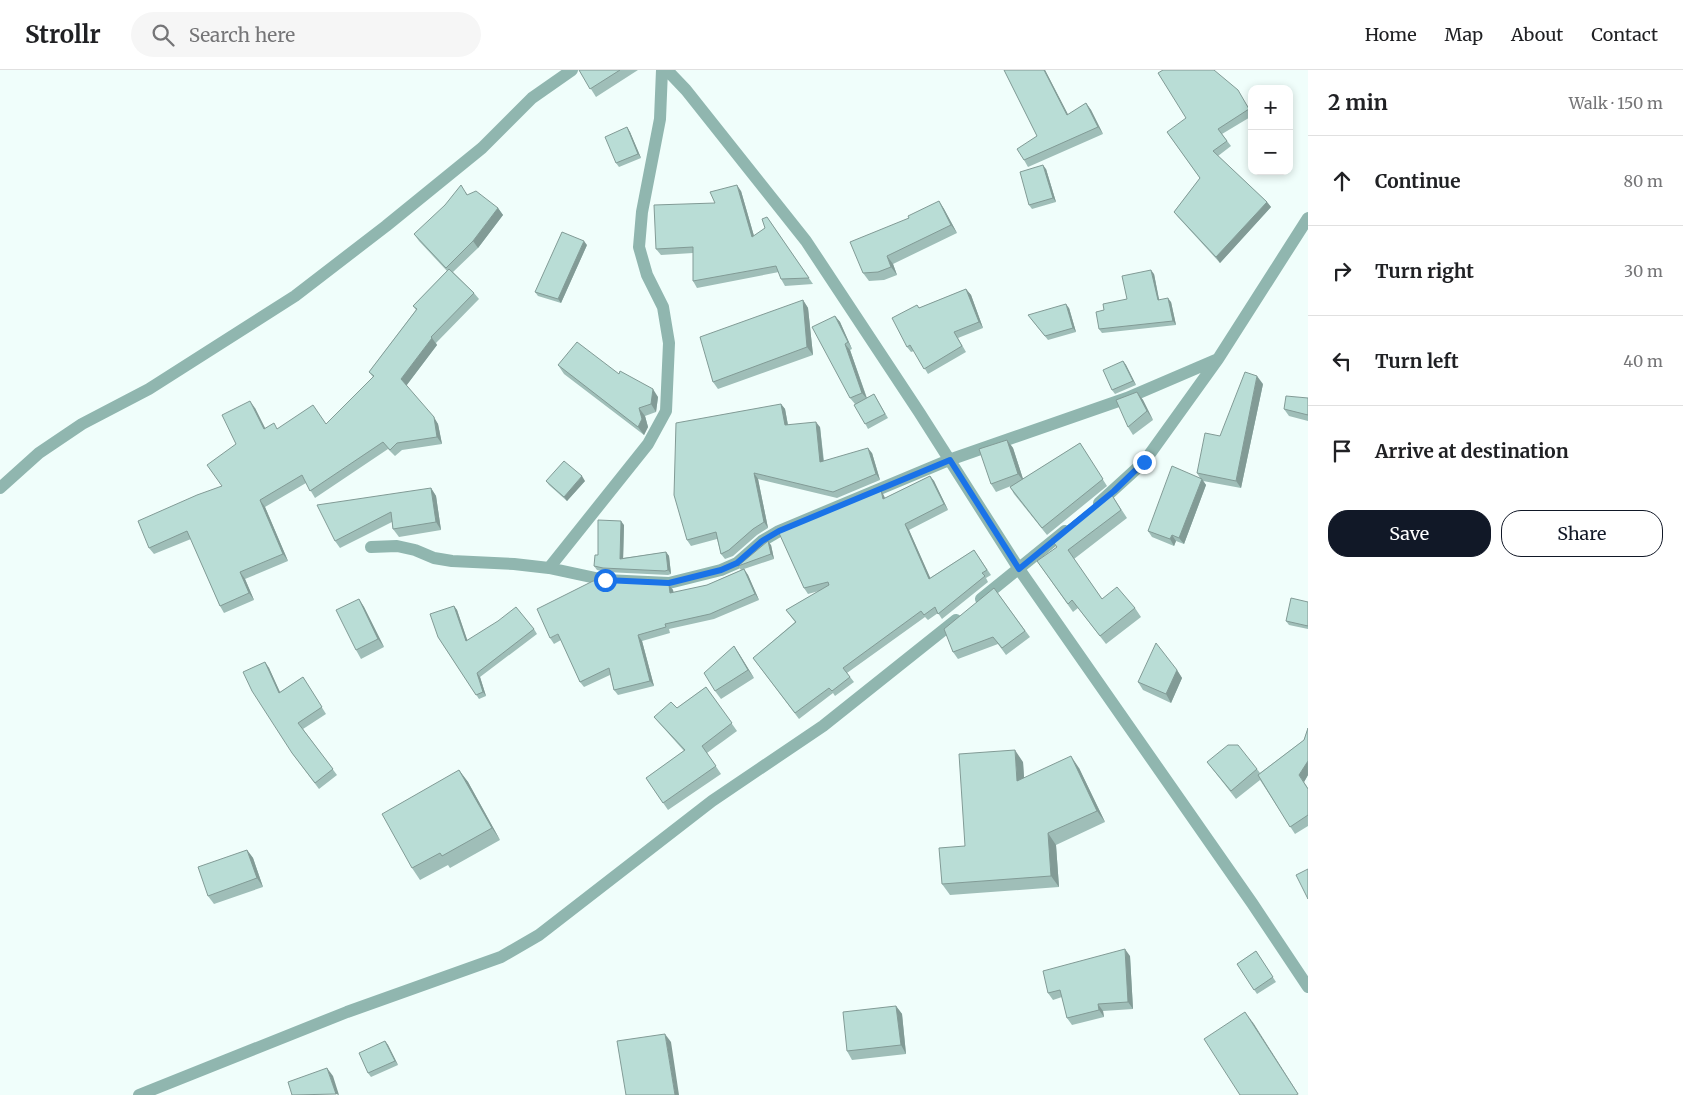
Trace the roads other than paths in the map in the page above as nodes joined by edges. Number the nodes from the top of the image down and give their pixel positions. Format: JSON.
{"nodes":[{"id":1,"x":572,"y":70,"type":"edge"},
{"id":2,"x":662,"y":70,"type":"edge"},
{"id":3,"x":667,"y":70,"type":"edge"},
{"id":4,"x":1308,"y":218,"type":"edge"},
{"id":5,"x":1218,"y":359,"type":"junction"},
{"id":6,"x":950,"y":460,"type":"junction"},
{"id":7,"x":0,"y":488,"type":"edge"},
{"id":8,"x":1092,"y":509,"type":"edge"},
{"id":9,"x":1078,"y":521,"type":"edge"},
{"id":10,"x":371,"y":548,"type":"dead end"},
{"id":11,"x":549,"y":568,"type":"junction"},
{"id":12,"x":1019,"y":569,"type":"junction"},
{"id":13,"x":1308,"y":987,"type":"edge"},
{"id":14,"x":139,"y":1095,"type":"edge"}],
"edges":[{"from":1,"to":7,"type":"street"},
{"from":2,"to":11,"type":"street"},
{"from":3,"to":6,"type":"street"},
{"from":4,"to":5,"type":"street"},
{"from":5,"to":6,"type":"street"},
{"from":5,"to":8,"type":"street"},
{"from":6,"to":11,"type":"street"},
{"from":6,"to":12,"type":"street"},
{"from":9,"to":12,"type":"street"},
{"from":10,"to":11,"type":"street"},
{"from":12,"to":13,"type":"street"},
{"from":12,"to":14,"type":"street"}]}
